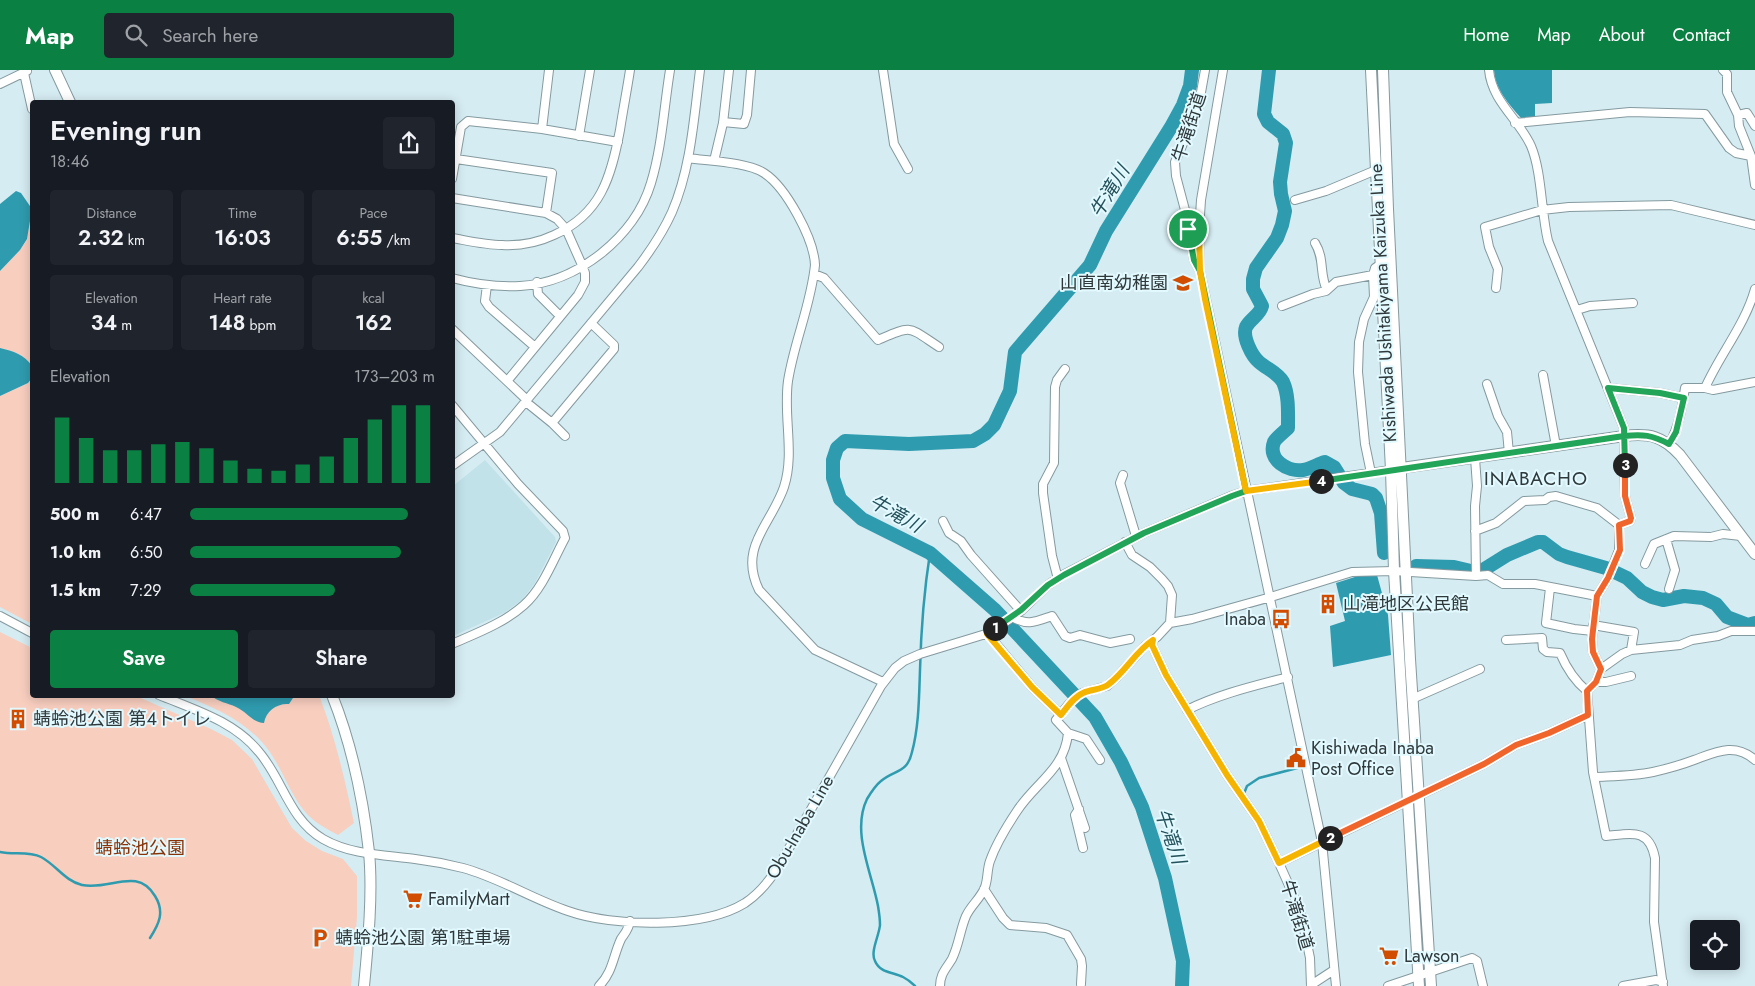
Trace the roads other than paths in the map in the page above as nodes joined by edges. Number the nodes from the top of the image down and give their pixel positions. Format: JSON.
{"nodes":[{"id":1,"x":55,"y":70,"type":"edge"},
{"id":2,"x":549,"y":70,"type":"edge"},
{"id":3,"x":590,"y":70,"type":"edge"},
{"id":4,"x":630,"y":70,"type":"edge"},
{"id":5,"x":670,"y":70,"type":"edge"},
{"id":6,"x":700,"y":70,"type":"edge"},
{"id":7,"x":729,"y":70,"type":"edge"},
{"id":8,"x":751,"y":70,"type":"edge"},
{"id":9,"x":883,"y":70,"type":"edge"},
{"id":10,"x":1205,"y":70,"type":"edge"},
{"id":11,"x":1223,"y":70,"type":"edge"},
{"id":12,"x":1371,"y":70,"type":"edge"},
{"id":13,"x":1383,"y":70,"type":"edge"},
{"id":14,"x":1488,"y":70,"type":"edge"},
{"id":15,"x":1723,"y":70,"type":"edge"},
{"id":16,"x":26,"y":71,"type":"edge"},
{"id":17,"x":0,"y":84,"type":"edge"},
{"id":18,"x":31,"y":100,"type":"edge"},
{"id":19,"x":69,"y":100,"type":"edge"},
{"id":20,"x":1738,"y":115,"type":"junction"},
{"id":21,"x":723,"y":122,"type":"junction"},
{"id":22,"x":1516,"y":123,"type":"junction"},
{"id":23,"x":1755,"y":126,"type":"edge"},
{"id":24,"x":542,"y":129,"type":"junction"},
{"id":25,"x":579,"y":136,"type":"junction"},
{"id":26,"x":618,"y":142,"type":"junction"},
{"id":27,"x":1751,"y":156,"type":"junction"},
{"id":28,"x":688,"y":158,"type":"junction"},
{"id":29,"x":456,"y":159,"type":"junction"},
{"id":30,"x":714,"y":161,"type":"junction"},
{"id":31,"x":455,"y":164,"type":"edge"},
{"id":32,"x":908,"y":169,"type":"dead end"},
{"id":33,"x":1376,"y":170,"type":"junction"},
{"id":34,"x":1755,"y":185,"type":"edge"},
{"id":35,"x":455,"y":198,"type":"edge"},
{"id":36,"x":1295,"y":200,"type":"dead end"},
{"id":37,"x":1542,"y":210,"type":"junction"},
{"id":38,"x":546,"y":213,"type":"junction"},
{"id":39,"x":1755,"y":225,"type":"edge"},
{"id":40,"x":566,"y":229,"type":"junction"},
{"id":41,"x":1188,"y":229,"type":"junction"},
{"id":42,"x":1199,"y":230,"type":"junction"},
{"id":43,"x":455,"y":238,"type":"edge"},
{"id":44,"x":1315,"y":243,"type":"dead end"},
{"id":45,"x":1381,"y":264,"type":"junction"},
{"id":46,"x":582,"y":265,"type":"junction"},
{"id":47,"x":1200,"y":271,"type":"junction"},
{"id":48,"x":814,"y":274,"type":"junction"},
{"id":49,"x":1373,"y":276,"type":"junction"},
{"id":50,"x":455,"y":279,"type":"edge"},
{"id":51,"x":537,"y":282,"type":"junction"},
{"id":52,"x":487,"y":285,"type":"junction"},
{"id":53,"x":1496,"y":288,"type":"dead end"},
{"id":54,"x":1755,"y":289,"type":"edge"},
{"id":55,"x":1327,"y":290,"type":"junction"},
{"id":56,"x":1633,"y":303,"type":"dead end"},
{"id":57,"x":1282,"y":306,"type":"dead end"},
{"id":58,"x":1577,"y":310,"type":"junction"},
{"id":59,"x":560,"y":316,"type":"junction"},
{"id":60,"x":591,"y":323,"type":"junction"},
{"id":61,"x":455,"y":332,"type":"edge"},
{"id":62,"x":535,"y":347,"type":"junction"},
{"id":63,"x":939,"y":347,"type":"dead end"},
{"id":64,"x":1065,"y":369,"type":"dead end"},
{"id":65,"x":1543,"y":375,"type":"dead end"},
{"id":66,"x":508,"y":380,"type":"junction"},
{"id":67,"x":1755,"y":382,"type":"edge"},
{"id":68,"x":1487,"y":384,"type":"dead end"},
{"id":69,"x":1608,"y":388,"type":"junction"},
{"id":70,"x":1705,"y":388,"type":"junction"},
{"id":71,"x":1684,"y":398,"type":"junction"},
{"id":72,"x":527,"y":401,"type":"junction"},
{"id":73,"x":455,"y":409,"type":"edge"},
{"id":74,"x":552,"y":423,"type":"junction"},
{"id":75,"x":565,"y":436,"type":"dead end"},
{"id":76,"x":1624,"y":436,"type":"junction"},
{"id":77,"x":1669,"y":444,"type":"junction"},
{"id":78,"x":484,"y":445,"type":"junction"},
{"id":79,"x":1556,"y":446,"type":"junction"},
{"id":80,"x":1509,"y":453,"type":"junction"},
{"id":81,"x":1475,"y":458,"type":"junction"},
{"id":82,"x":455,"y":464,"type":"edge"},
{"id":83,"x":1396,"y":469,"type":"junction"},
{"id":84,"x":1370,"y":473,"type":"junction"},
{"id":85,"x":1123,"y":475,"type":"dead end"},
{"id":86,"x":1246,"y":491,"type":"junction"},
{"id":87,"x":943,"y":521,"type":"dead end"},
{"id":88,"x":1619,"y":525,"type":"junction"},
{"id":89,"x":1475,"y":531,"type":"junction"},
{"id":90,"x":1136,"y":536,"type":"junction"},
{"id":91,"x":1741,"y":536,"type":"junction"},
{"id":92,"x":1666,"y":539,"type":"junction"},
{"id":93,"x":1125,"y":542,"type":"junction"},
{"id":94,"x":1755,"y":554,"type":"edge"},
{"id":95,"x":1645,"y":564,"type":"dead end"},
{"id":96,"x":1394,"y":571,"type":"junction"},
{"id":97,"x":1406,"y":572,"type":"junction"},
{"id":98,"x":1476,"y":576,"type":"junction"},
{"id":99,"x":1058,"y":579,"type":"junction"},
{"id":100,"x":1550,"y":588,"type":"junction"},
{"id":101,"x":1669,"y":589,"type":"dead end"},
{"id":102,"x":1597,"y":596,"type":"junction"},
{"id":103,"x":1271,"y":597,"type":"junction"},
{"id":104,"x":1021,"y":610,"type":"junction"},
{"id":105,"x":0,"y":616,"type":"edge"},
{"id":106,"x":1012,"y":617,"type":"junction"},
{"id":107,"x":1170,"y":623,"type":"junction"},
{"id":108,"x":1593,"y":628,"type":"junction"},
{"id":109,"x":1755,"y":631,"type":"edge"},
{"id":110,"x":30,"y":632,"type":"edge"},
{"id":111,"x":988,"y":633,"type":"junction"},
{"id":112,"x":1130,"y":639,"type":"dead end"},
{"id":113,"x":1153,"y":640,"type":"junction"},
{"id":114,"x":1506,"y":640,"type":"dead end"},
{"id":115,"x":455,"y":643,"type":"edge"},
{"id":116,"x":1632,"y":650,"type":"junction"},
{"id":117,"x":1480,"y":669,"type":"dead end"},
{"id":118,"x":1601,"y":669,"type":"junction"},
{"id":119,"x":1631,"y":676,"type":"dead end"},
{"id":120,"x":1288,"y":677,"type":"junction"},
{"id":121,"x":883,"y":682,"type":"junction"},
{"id":122,"x":1596,"y":682,"type":"junction"},
{"id":123,"x":1587,"y":691,"type":"junction"},
{"id":124,"x":166,"y":698,"type":"edge"},
{"id":125,"x":334,"y":698,"type":"edge"},
{"id":126,"x":1412,"y":699,"type":"junction"},
{"id":127,"x":1187,"y":710,"type":"junction"},
{"id":128,"x":1061,"y":715,"type":"junction"},
{"id":129,"x":1588,"y":715,"type":"junction"},
{"id":130,"x":1068,"y":733,"type":"junction"},
{"id":131,"x":1061,"y":758,"type":"junction"},
{"id":132,"x":1100,"y":760,"type":"dead end"},
{"id":133,"x":1755,"y":760,"type":"edge"},
{"id":134,"x":1595,"y":777,"type":"junction"},
{"id":135,"x":1418,"y":796,"type":"junction"},
{"id":136,"x":1407,"y":801,"type":"junction"},
{"id":137,"x":1079,"y":809,"type":"junction"},
{"id":138,"x":1085,"y":828,"type":"dead end"},
{"id":139,"x":1322,"y":842,"type":"junction"},
{"id":140,"x":1083,"y":848,"type":"dead end"},
{"id":141,"x":369,"y":853,"type":"junction"},
{"id":142,"x":1279,"y":863,"type":"junction"},
{"id":143,"x":984,"y":889,"type":"junction"},
{"id":144,"x":630,"y":921,"type":"junction"},
{"id":145,"x":1334,"y":970,"type":"junction"},
{"id":146,"x":1430,"y":972,"type":"junction"},
{"id":147,"x":1419,"y":981,"type":"edge"},
{"id":148,"x":1081,"y":984,"type":"dead end"},
{"id":149,"x":1663,"y":984,"type":"edge"},
{"id":150,"x":364,"y":986,"type":"edge"},
{"id":151,"x":599,"y":986,"type":"edge"},
{"id":152,"x":940,"y":986,"type":"edge"},
{"id":153,"x":1311,"y":986,"type":"edge"},
{"id":154,"x":1336,"y":986,"type":"edge"},
{"id":155,"x":1388,"y":986,"type":"edge"},
{"id":156,"x":1430,"y":986,"type":"edge"},
{"id":157,"x":1483,"y":986,"type":"edge"},
{"id":158,"x":1623,"y":986,"type":"edge"}],
"edges":[{"from":1,"to":19,"type":"main road"},
{"from":2,"to":24,"type":"street"},
{"from":3,"to":25,"type":"street"},
{"from":4,"to":26,"type":"street"},
{"from":5,"to":46,"type":"street"},
{"from":6,"to":28,"type":"street"},
{"from":7,"to":21,"type":"street"},
{"from":8,"to":21,"type":"street"},
{"from":9,"to":32,"type":"street"},
{"from":10,"to":41,"type":"street","name":"牛滝街道"},
{"from":11,"to":42,"type":"street"},
{"from":12,"to":33,"type":"main road","name":"Kishiwada Ushitakiyama Kaizuka Line"},
{"from":13,"to":83,"type":"main road","name":"Kishiwada Ushitakiyama Kaizuka Line"},
{"from":14,"to":22,"type":"street"},
{"from":15,"to":20,"type":"street"},
{"from":16,"to":17,"type":"street"},
{"from":16,"to":18,"type":"street"},
{"from":20,"to":23,"type":"street"},
{"from":20,"to":27,"type":"street"},
{"from":21,"to":30,"type":"street"},
{"from":22,"to":27,"type":"street"},
{"from":22,"to":37,"type":"street"},
{"from":24,"to":25,"type":"street"},
{"from":24,"to":29,"type":"street"},
{"from":25,"to":26,"type":"street"},
{"from":26,"to":40,"type":"street"},
{"from":27,"to":34,"type":"street"},
{"from":28,"to":30,"type":"street"},
{"from":28,"to":60,"type":"street"},
{"from":29,"to":31,"type":"street"},
{"from":29,"to":38,"type":"street"},
{"from":30,"to":48,"type":"street"},
{"from":33,"to":36,"type":"street"},
{"from":33,"to":45,"type":"main road","name":"Kishiwada Ushitakiyama Kaizuka Line"},
{"from":35,"to":38,"type":"street"},
{"from":37,"to":39,"type":"street"},
{"from":37,"to":53,"type":"street"},
{"from":37,"to":58,"type":"street"},
{"from":38,"to":40,"type":"street"},
{"from":40,"to":43,"type":"street"},
{"from":40,"to":46,"type":"street"},
{"from":41,"to":42,"type":"street"},
{"from":41,"to":47,"type":"street","name":"牛滝街道"},
{"from":42,"to":47,"type":"street"},
{"from":44,"to":55,"type":"street"},
{"from":45,"to":49,"type":"street"},
{"from":45,"to":83,"type":"main road","name":"Kishiwada Ushitakiyama Kaizuka Line"},
{"from":46,"to":51,"type":"street"},
{"from":46,"to":59,"type":"street"},
{"from":47,"to":86,"type":"street"},
{"from":48,"to":63,"type":"street"},
{"from":48,"to":121,"type":"street"},
{"from":49,"to":55,"type":"street"},
{"from":49,"to":84,"type":"street"},
{"from":50,"to":52,"type":"street"},
{"from":51,"to":52,"type":"street"},
{"from":51,"to":59,"type":"street"},
{"from":52,"to":62,"type":"street"},
{"from":54,"to":70,"type":"street"},
{"from":55,"to":57,"type":"street"},
{"from":56,"to":58,"type":"street"},
{"from":58,"to":69,"type":"street"},
{"from":59,"to":62,"type":"street"},
{"from":60,"to":72,"type":"street"},
{"from":60,"to":74,"type":"street"},
{"from":61,"to":66,"type":"street"},
{"from":62,"to":66,"type":"street"},
{"from":64,"to":99,"type":"street"},
{"from":65,"to":79,"type":"street"},
{"from":66,"to":72,"type":"street"},
{"from":67,"to":70,"type":"street"},
{"from":68,"to":80,"type":"street"},
{"from":69,"to":71,"type":"street"},
{"from":69,"to":76,"type":"street"},
{"from":70,"to":71,"type":"street"},
{"from":71,"to":77,"type":"street"},
{"from":72,"to":74,"type":"street"},
{"from":72,"to":78,"type":"street"},
{"from":73,"to":78,"type":"street"},
{"from":74,"to":75,"type":"street"},
{"from":76,"to":77,"type":"main road"},
{"from":76,"to":79,"type":"main road"},
{"from":76,"to":88,"type":"street"},
{"from":77,"to":91,"type":"main road"},
{"from":78,"to":82,"type":"street"},
{"from":78,"to":115,"type":"street"},
{"from":79,"to":80,"type":"main road"},
{"from":80,"to":81,"type":"main road"},
{"from":81,"to":83,"type":"main road"},
{"from":81,"to":89,"type":"street"},
{"from":83,"to":84,"type":"street","name":"Obu-Inaba Line"},
{"from":83,"to":96,"type":"main road","name":"Kishiwada Ushitakiyama Kaizuka Line"},
{"from":83,"to":97,"type":"main road","name":"Kishiwada Ushitakiyama Kaizuka Line"},
{"from":84,"to":86,"type":"street","name":"Obu-Inaba Line"},
{"from":85,"to":90,"type":"street"},
{"from":86,"to":90,"type":"street","name":"Obu-Inaba Line"},
{"from":86,"to":103,"type":"street"},
{"from":87,"to":104,"type":"street"},
{"from":88,"to":89,"type":"street"},
{"from":88,"to":102,"type":"street"},
{"from":89,"to":98,"type":"street"},
{"from":90,"to":93,"type":"street","name":"Obu-Inaba Line"},
{"from":91,"to":92,"type":"street"},
{"from":91,"to":94,"type":"main road"},
{"from":92,"to":95,"type":"street"},
{"from":92,"to":101,"type":"street"},
{"from":93,"to":99,"type":"street","name":"Obu-Inaba Line"},
{"from":93,"to":107,"type":"street"},
{"from":96,"to":97,"type":"street"},
{"from":96,"to":103,"type":"street"},
{"from":96,"to":136,"type":"main road","name":"Kishiwada Ushitakiyama Kaizuka Line"},
{"from":97,"to":98,"type":"street"},
{"from":97,"to":126,"type":"main road","name":"Kishiwada Ushitakiyama Kaizuka Line"},
{"from":98,"to":100,"type":"street"},
{"from":99,"to":104,"type":"street","name":"Obu-Inaba Line"},
{"from":100,"to":102,"type":"street"},
{"from":100,"to":108,"type":"street"},
{"from":102,"to":108,"type":"street"},
{"from":103,"to":107,"type":"street"},
{"from":103,"to":120,"type":"street"},
{"from":104,"to":106,"type":"street","name":"Obu-Inaba Line"},
{"from":105,"to":110,"type":"street"},
{"from":106,"to":111,"type":"street","name":"Obu-Inaba Line"},
{"from":106,"to":112,"type":"street"},
{"from":107,"to":113,"type":"street"},
{"from":108,"to":116,"type":"street"},
{"from":108,"to":118,"type":"street"},
{"from":109,"to":116,"type":"street"},
{"from":111,"to":121,"type":"street","name":"Obu-Inaba Line"},
{"from":111,"to":128,"type":"street"},
{"from":113,"to":127,"type":"street","name":"牛滝街道"},
{"from":113,"to":128,"type":"street"},
{"from":114,"to":123,"type":"street"},
{"from":116,"to":118,"type":"street"},
{"from":117,"to":126,"type":"street"},
{"from":118,"to":122,"type":"street"},
{"from":119,"to":122,"type":"street"},
{"from":120,"to":127,"type":"street"},
{"from":120,"to":139,"type":"street"},
{"from":121,"to":144,"type":"street","name":"Obu-Inaba Line"},
{"from":122,"to":123,"type":"street"},
{"from":123,"to":129,"type":"street"},
{"from":124,"to":141,"type":"street","name":"Obu-Inaba Line"},
{"from":125,"to":141,"type":"main road"},
{"from":126,"to":135,"type":"main road","name":"Kishiwada Ushitakiyama Kaizuka Line"},
{"from":127,"to":142,"type":"street","name":"牛滝街道"},
{"from":128,"to":130,"type":"street"},
{"from":129,"to":134,"type":"street"},
{"from":129,"to":135,"type":"street"},
{"from":130,"to":131,"type":"street"},
{"from":130,"to":132,"type":"street"},
{"from":131,"to":137,"type":"street"},
{"from":131,"to":143,"type":"street"},
{"from":133,"to":134,"type":"street"},
{"from":134,"to":149,"type":"street"},
{"from":135,"to":136,"type":"street"},
{"from":135,"to":146,"type":"main road","name":"Kishiwada Ushitakiyama Kaizuka Line"},
{"from":136,"to":139,"type":"street"},
{"from":136,"to":147,"type":"main road","name":"Kishiwada Ushitakiyama Kaizuka Line"},
{"from":137,"to":138,"type":"street"},
{"from":137,"to":140,"type":"street"},
{"from":139,"to":142,"type":"street"},
{"from":139,"to":145,"type":"street"},
{"from":141,"to":144,"type":"street","name":"Obu-Inaba Line"},
{"from":141,"to":150,"type":"main road"},
{"from":142,"to":153,"type":"street","name":"牛滝街道"},
{"from":143,"to":148,"type":"street"},
{"from":143,"to":152,"type":"street"},
{"from":144,"to":151,"type":"street"},
{"from":145,"to":153,"type":"street"},
{"from":145,"to":154,"type":"street"},
{"from":146,"to":147,"type":"street"},
{"from":146,"to":156,"type":"main road","name":"Kishiwada Ushitakiyama Kaizuka Line"},
{"from":146,"to":157,"type":"street"},
{"from":147,"to":155,"type":"street"},
{"from":149,"to":158,"type":"street"}]}
